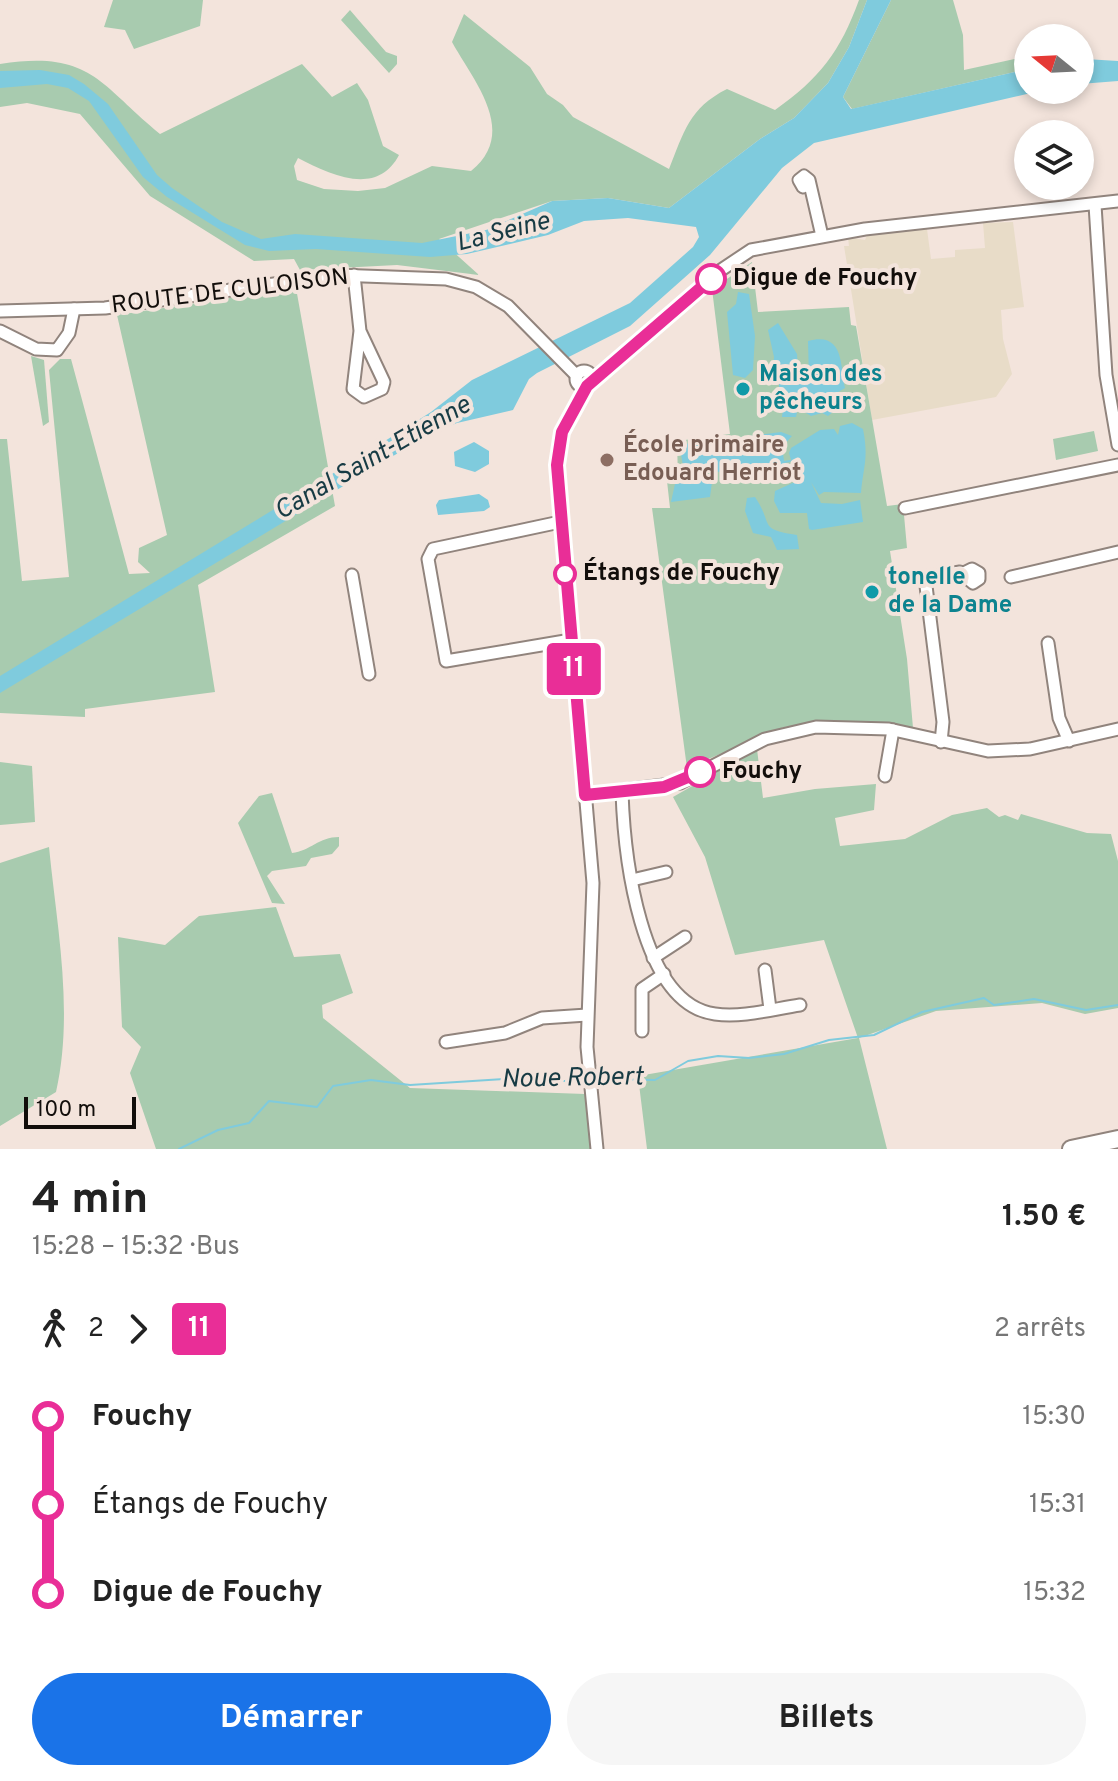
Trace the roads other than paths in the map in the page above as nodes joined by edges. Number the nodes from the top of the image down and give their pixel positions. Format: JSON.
{"nodes":[{"id":1,"x":809,"y":182,"type":"dead end"},
{"id":2,"x":1118,"y":201,"type":"edge"},
{"id":3,"x":1095,"y":205,"type":"junction"},
{"id":4,"x":822,"y":236,"type":"junction"},
{"id":5,"x":354,"y":275,"type":"junction"},
{"id":6,"x":74,"y":309,"type":"junction"},
{"id":7,"x":0,"y":311,"type":"edge"},
{"id":8,"x":0,"y":331,"type":"edge"},
{"id":9,"x":360,"y":331,"type":"junction"},
{"id":10,"x":580,"y":376,"type":"junction"},
{"id":11,"x":1118,"y":445,"type":"edge"},
{"id":12,"x":1118,"y":465,"type":"edge"},
{"id":13,"x":905,"y":508,"type":"dead end"},
{"id":14,"x":560,"y":522,"type":"junction"},
{"id":15,"x":1118,"y":552,"type":"edge"},
{"id":16,"x":962,"y":573,"type":"dead end"},
{"id":17,"x":352,"y":575,"type":"dead end"},
{"id":18,"x":1011,"y":577,"type":"dead end"},
{"id":19,"x":571,"y":640,"type":"junction"},
{"id":20,"x":1048,"y":643,"type":"dead end"},
{"id":21,"x":369,"y":674,"type":"dead end"},
{"id":22,"x":1118,"y":729,"type":"edge"},
{"id":23,"x":893,"y":730,"type":"junction"},
{"id":24,"x":1069,"y":741,"type":"junction"},
{"id":25,"x":941,"y":742,"type":"junction"},
{"id":26,"x":885,"y":776,"type":"dead end"},
{"id":27,"x":622,"y":792,"type":"junction"},
{"id":28,"x":585,"y":795,"type":"junction"},
{"id":29,"x":666,"y":872,"type":"dead end"},
{"id":30,"x":632,"y":880,"type":"junction"},
{"id":31,"x":685,"y":937,"type":"dead end"},
{"id":32,"x":653,"y":958,"type":"junction"},
{"id":33,"x":765,"y":970,"type":"dead end"},
{"id":34,"x":664,"y":974,"type":"junction"},
{"id":35,"x":800,"y":1005,"type":"dead end"},
{"id":36,"x":770,"y":1009,"type":"junction"},
{"id":37,"x":587,"y":1015,"type":"junction"},
{"id":38,"x":642,"y":1031,"type":"dead end"},
{"id":39,"x":446,"y":1042,"type":"dead end"},
{"id":40,"x":1118,"y":1139,"type":"edge"},
{"id":41,"x":597,"y":1149,"type":"edge"},
{"id":42,"x":1071,"y":1149,"type":"edge"}],
"edges":[{"from":1,"to":4,"type":"street"},
{"from":2,"to":3,"type":"street"},
{"from":3,"to":4,"type":"street"},
{"from":3,"to":11,"type":"street"},
{"from":4,"to":10,"type":"street"},
{"from":5,"to":6,"type":"street","name":"ROUTE DE CULOISON"},
{"from":5,"to":9,"type":"street"},
{"from":5,"to":10,"type":"street","name":"ROUTE DE CULOISON"},
{"from":6,"to":7,"type":"street","name":"ROUTE DE CULOISON"},
{"from":6,"to":8,"type":"street"},
{"from":9,"to":9,"type":"street"},
{"from":10,"to":14,"type":"street"},
{"from":12,"to":13,"type":"street"},
{"from":14,"to":19,"type":"street"},
{"from":14,"to":19,"type":"street"},
{"from":15,"to":18,"type":"street"},
{"from":16,"to":25,"type":"street"},
{"from":17,"to":21,"type":"street"},
{"from":19,"to":28,"type":"street"},
{"from":20,"to":24,"type":"street"},
{"from":22,"to":24,"type":"street"},
{"from":23,"to":25,"type":"street"},
{"from":23,"to":26,"type":"street"},
{"from":23,"to":27,"type":"street"},
{"from":24,"to":25,"type":"street"},
{"from":27,"to":28,"type":"street"},
{"from":27,"to":30,"type":"street"},
{"from":28,"to":37,"type":"street"},
{"from":29,"to":30,"type":"street"},
{"from":30,"to":32,"type":"street"},
{"from":31,"to":32,"type":"street"},
{"from":32,"to":34,"type":"street"},
{"from":33,"to":36,"type":"street"},
{"from":34,"to":36,"type":"street"},
{"from":34,"to":38,"type":"street"},
{"from":35,"to":36,"type":"street"},
{"from":37,"to":39,"type":"street"},
{"from":37,"to":41,"type":"street"},
{"from":40,"to":42,"type":"highway"}]}
